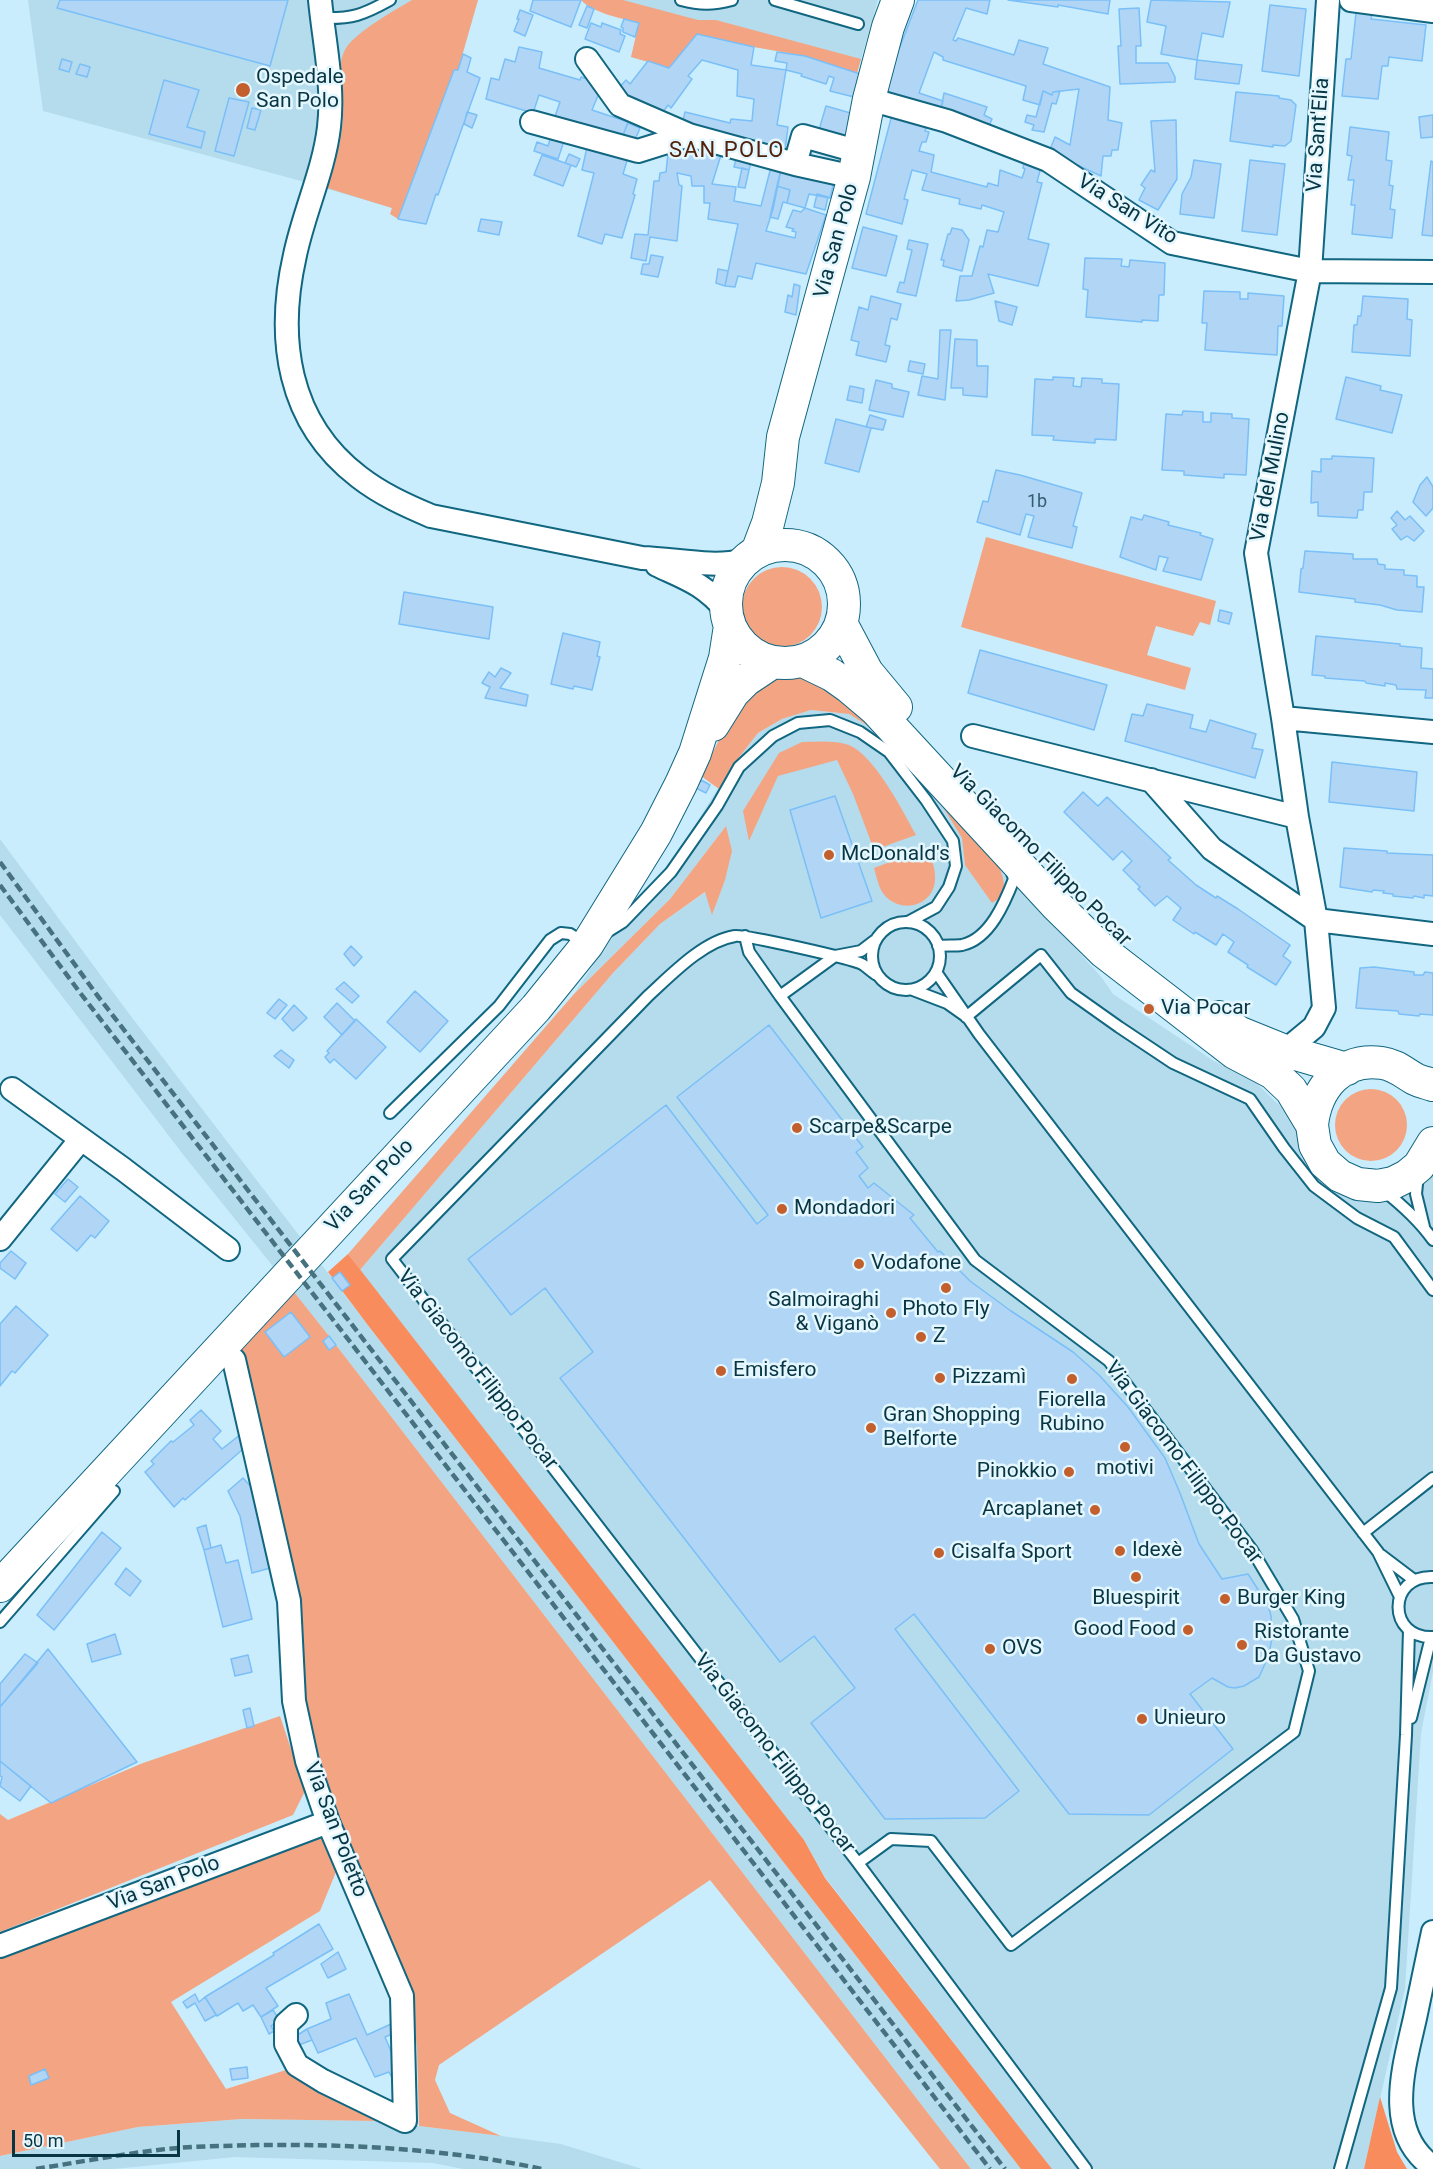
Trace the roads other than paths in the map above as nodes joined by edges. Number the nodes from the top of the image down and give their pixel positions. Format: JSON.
{"nodes":[{"id":1,"x":390,"y":0,"type":"edge"},
{"id":2,"x":681,"y":0,"type":"edge"},
{"id":3,"x":732,"y":0,"type":"edge"},
{"id":4,"x":774,"y":0,"type":"edge"},
{"id":5,"x":898,"y":0,"type":"edge"},
{"id":6,"x":1328,"y":0,"type":"edge"},
{"id":7,"x":1352,"y":0,"type":"edge"},
{"id":8,"x":321,"y":9,"type":"edge"},
{"id":9,"x":1433,"y":11,"type":"edge"},
{"id":10,"x":858,"y":24,"type":"dead end"},
{"id":11,"x":587,"y":59,"type":"dead end"},
{"id":12,"x":869,"y":99,"type":"junction"},
{"id":13,"x":532,"y":122,"type":"dead end"},
{"id":14,"x":689,"y":135,"type":"junction"},
{"id":15,"x":857,"y":165,"type":"junction"},
{"id":16,"x":1310,"y":271,"type":"junction"},
{"id":17,"x":1433,"y":272,"type":"edge"},
{"id":18,"x":778,"y":483,"type":"junction"},
{"id":19,"x":809,"y":550,"type":"junction"},
{"id":20,"x":750,"y":557,"type":"junction"},
{"id":21,"x":642,"y":558,"type":"junction"},
{"id":22,"x":728,"y":618,"type":"junction"},
{"id":23,"x":841,"y":623,"type":"junction"},
{"id":24,"x":788,"y":661,"type":"junction"},
{"id":25,"x":1283,"y":718,"type":"junction"},
{"id":26,"x":1433,"y":732,"type":"edge"},
{"id":27,"x":973,"y":736,"type":"dead end"},
{"id":28,"x":695,"y":753,"type":"junction"},
{"id":29,"x":1150,"y":780,"type":"junction"},
{"id":30,"x":1297,"y":817,"type":"junction"},
{"id":31,"x":988,"y":831,"type":"junction"},
{"id":32,"x":1316,"y":920,"type":"junction"},
{"id":33,"x":908,"y":922,"type":"junction"},
{"id":34,"x":1433,"y":934,"type":"edge"},
{"id":35,"x":744,"y":936,"type":"junction"},
{"id":36,"x":875,"y":941,"type":"junction"},
{"id":37,"x":587,"y":945,"type":"junction"},
{"id":38,"x":938,"y":946,"type":"junction"},
{"id":39,"x":835,"y":956,"type":"junction"},
{"id":40,"x":936,"y":972,"type":"junction"},
{"id":41,"x":877,"y":975,"type":"junction"},
{"id":42,"x":913,"y":990,"type":"junction"},
{"id":43,"x":780,"y":996,"type":"junction"},
{"id":44,"x":966,"y":1017,"type":"junction"},
{"id":45,"x":1286,"y":1051,"type":"junction"},
{"id":46,"x":1347,"y":1069,"type":"junction"},
{"id":47,"x":1424,"y":1082,"type":"edge"},
{"id":48,"x":12,"y":1089,"type":"dead end"},
{"id":49,"x":1433,"y":1109,"type":"edge"},
{"id":50,"x":390,"y":1113,"type":"dead end"},
{"id":51,"x":1312,"y":1125,"type":"junction"},
{"id":52,"x":81,"y":1139,"type":"junction"},
{"id":53,"x":1429,"y":1148,"type":"edge"},
{"id":54,"x":1378,"y":1186,"type":"junction"},
{"id":55,"x":1424,"y":1227,"type":"junction"},
{"id":56,"x":0,"y":1239,"type":"edge"},
{"id":57,"x":1433,"y":1240,"type":"edge"},
{"id":58,"x":228,"y":1249,"type":"dead end"},
{"id":59,"x":1433,"y":1290,"type":"edge"},
{"id":60,"x":234,"y":1360,"type":"dead end"},
{"id":61,"x":1433,"y":1478,"type":"edge"},
{"id":62,"x":114,"y":1491,"type":"dead end"},
{"id":63,"x":1363,"y":1533,"type":"junction"},
{"id":64,"x":1378,"y":1552,"type":"junction"},
{"id":65,"x":1433,"y":1576,"type":"edge"},
{"id":66,"x":1414,"y":1580,"type":"junction"},
{"id":67,"x":0,"y":1586,"type":"edge"},
{"id":68,"x":1400,"y":1597,"type":"junction"},
{"id":69,"x":0,"y":1622,"type":"edge"},
{"id":70,"x":1409,"y":1630,"type":"junction"},
{"id":71,"x":1432,"y":1637,"type":"edge"},
{"id":72,"x":1406,"y":1735,"type":"junction"},
{"id":73,"x":328,"y":1822,"type":"junction"},
{"id":74,"x":858,"y":1863,"type":"junction"},
{"id":75,"x":1433,"y":1932,"type":"edge"},
{"id":76,"x":0,"y":1946,"type":"edge"},
{"id":77,"x":296,"y":2015,"type":"dead end"},
{"id":78,"x":1433,"y":2167,"type":"edge"},
{"id":79,"x":1086,"y":2169,"type":"edge"},
{"id":80,"x":1340,"y":2169,"type":"edge"}],
"edges":[{"from":1,"to":8,"type":"lane"},
{"from":2,"to":3,"type":"lane"},
{"from":4,"to":10,"type":"lane"},
{"from":5,"to":12,"type":"main road","name":"Via San Polo"},
{"from":6,"to":16,"type":"street","name":"Via Sant'Elia"},
{"from":7,"to":9,"type":"street"},
{"from":8,"to":21,"type":"street"},
{"from":11,"to":14,"type":"street"},
{"from":12,"to":15,"type":"main road","name":"Via San Polo"},
{"from":12,"to":16,"type":"street","name":"Via San Vito"},
{"from":13,"to":14,"type":"street"},
{"from":14,"to":15,"type":"street"},
{"from":15,"to":18,"type":"main road","name":"Via San Polo"},
{"from":16,"to":17,"type":"street","name":"Via San Vito"},
{"from":16,"to":25,"type":"street","name":"Via del Mulino"},
{"from":18,"to":19,"type":"main road","name":"Via San Polo"},
{"from":18,"to":20,"type":"main road","name":"Via San Polo"},
{"from":19,"to":20,"type":"main road","name":"Via San Polo"},
{"from":19,"to":23,"type":"main road","name":"Via San Polo"},
{"from":20,"to":21,"type":"street"},
{"from":20,"to":22,"type":"main road","name":"Via San Polo"},
{"from":21,"to":22,"type":"street"},
{"from":22,"to":24,"type":"main road"},
{"from":22,"to":28,"type":"main road","name":"Via San Polo"},
{"from":23,"to":24,"type":"main road","name":"Via San Polo"},
{"from":23,"to":45,"type":"main road","name":"Via Giacomo Filippo Pocar"},
{"from":24,"to":28,"type":"main road","name":"Via San Polo"},
{"from":24,"to":31,"type":"main road","name":"Via Giacomo Filippo Pocar"},
{"from":25,"to":26,"type":"street"},
{"from":25,"to":30,"type":"street","name":"Via del Mulino"},
{"from":27,"to":29,"type":"street"},
{"from":28,"to":37,"type":"main road","name":"Via San Polo"},
{"from":29,"to":30,"type":"street"},
{"from":29,"to":32,"type":"street"},
{"from":30,"to":32,"type":"street","name":"Via del Mulino"},
{"from":31,"to":38,"type":"lane","name":"Via Giacomo Filippo Pocar"},
{"from":31,"to":51,"type":"main road","name":"Via Giacomo Filippo Pocar"},
{"from":32,"to":34,"type":"street"},
{"from":32,"to":45,"type":"street","name":"Via del Mulino"},
{"from":33,"to":36,"type":"lane"},
{"from":33,"to":37,"type":"lane"},
{"from":33,"to":38,"type":"lane"},
{"from":35,"to":39,"type":"lane","name":"Via Giacomo Filippo Pocar"},
{"from":35,"to":43,"type":"lane","name":"Via Giacomo Filippo Pocar"},
{"from":35,"to":74,"type":"lane","name":"Via Giacomo Filippo Pocar"},
{"from":36,"to":39,"type":"lane"},
{"from":36,"to":41,"type":"lane"},
{"from":37,"to":50,"type":"lane"},
{"from":37,"to":67,"type":"main road","name":"Via San Polo"},
{"from":38,"to":40,"type":"lane"},
{"from":39,"to":41,"type":"lane","name":"Via Giacomo Filippo Pocar"},
{"from":39,"to":43,"type":"lane"},
{"from":40,"to":42,"type":"lane"},
{"from":40,"to":44,"type":"lane"},
{"from":41,"to":42,"type":"lane"},
{"from":42,"to":44,"type":"lane"},
{"from":43,"to":74,"type":"lane","name":"Via Giacomo Filippo Pocar"},
{"from":44,"to":59,"type":"lane"},
{"from":44,"to":63,"type":"lane"},
{"from":45,"to":46,"type":"main road","name":"Via Giacomo Filippo Pocar"},
{"from":46,"to":47,"type":"main road","name":"Via Giacomo Filippo Pocar"},
{"from":46,"to":51,"type":"main road","name":"Via Giacomo Filippo Pocar"},
{"from":47,"to":49,"type":"main road","name":"Via Giacomo Filippo Pocar"},
{"from":48,"to":52,"type":"street"},
{"from":51,"to":54,"type":"main road","name":"Via Giacomo Filippo Pocar"},
{"from":52,"to":56,"type":"street"},
{"from":52,"to":58,"type":"street"},
{"from":53,"to":54,"type":"main road","name":"Via Giacomo Filippo Pocar"},
{"from":53,"to":55,"type":"lane","name":"Via Giacomo Filippo Pocar"},
{"from":54,"to":55,"type":"lane","name":"Via Giacomo Filippo Pocar"},
{"from":55,"to":57,"type":"lane","name":"Via Giacomo Filippo Pocar"},
{"from":60,"to":73,"type":"street","name":"Via San Poletto"},
{"from":61,"to":63,"type":"lane"},
{"from":62,"to":69,"type":"lane"},
{"from":63,"to":64,"type":"lane"},
{"from":64,"to":66,"type":"lane"},
{"from":64,"to":68,"type":"lane"},
{"from":65,"to":66,"type":"lane"},
{"from":66,"to":68,"type":"lane"},
{"from":68,"to":70,"type":"lane"},
{"from":70,"to":71,"type":"lane"},
{"from":70,"to":72,"type":"lane"},
{"from":71,"to":72,"type":"lane"},
{"from":72,"to":80,"type":"lane"},
{"from":73,"to":76,"type":"street","name":"Via San Polo"},
{"from":73,"to":77,"type":"street","name":"Via San Poletto"},
{"from":74,"to":79,"type":"lane","name":"Via Giacomo Filippo Pocar"},
{"from":75,"to":78,"type":"street"}]}
